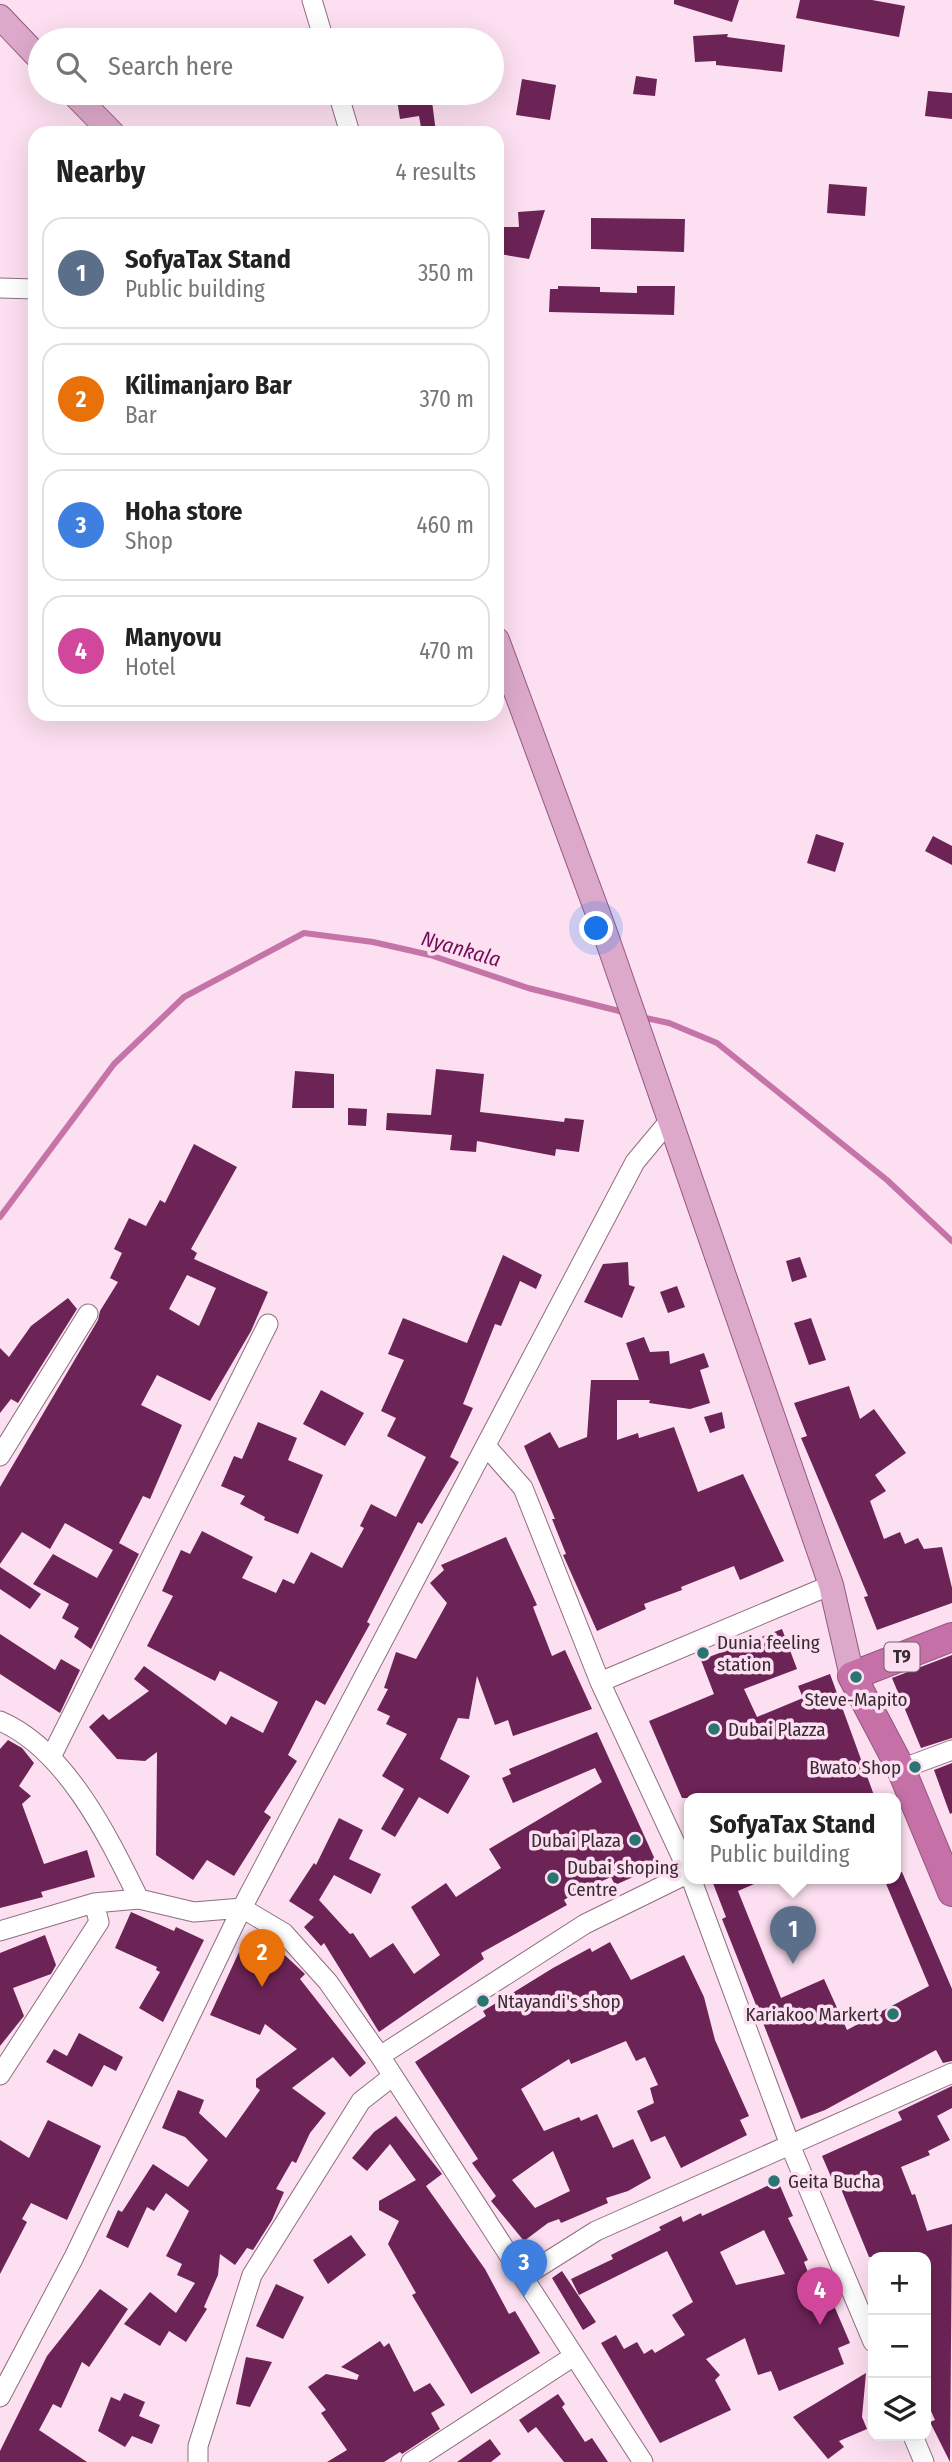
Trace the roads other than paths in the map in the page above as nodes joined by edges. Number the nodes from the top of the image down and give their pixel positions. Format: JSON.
{"nodes":[{"id":1,"x":312,"y":0,"type":"edge"},
{"id":2,"x":0,"y":17,"type":"edge"},
{"id":3,"x":320,"y":28,"type":"edge"},
{"id":4,"x":28,"y":46,"type":"edge"},
{"id":5,"x":85,"y":105,"type":"edge"},
{"id":6,"x":342,"y":105,"type":"edge"},
{"id":7,"x":105,"y":126,"type":"edge"},
{"id":8,"x":348,"y":126,"type":"edge"},
{"id":9,"x":0,"y":288,"type":"edge"},
{"id":10,"x":28,"y":289,"type":"edge"},
{"id":11,"x":504,"y":658,"type":"edge"},
{"id":12,"x":670,"y":1120,"type":"junction"},
{"id":13,"x":88,"y":1314,"type":"dead end"},
{"id":14,"x":268,"y":1324,"type":"dead end"},
{"id":15,"x":486,"y":1446,"type":"junction"},
{"id":16,"x":0,"y":1456,"type":"edge"},
{"id":17,"x":831,"y":1585,"type":"junction"},
{"id":18,"x":952,"y":1637,"type":"edge"},
{"id":19,"x":852,"y":1676,"type":"junction"},
{"id":20,"x":600,"y":1682,"type":"junction"},
{"id":21,"x":0,"y":1721,"type":"edge"},
{"id":22,"x":952,"y":1750,"type":"edge"},
{"id":23,"x":51,"y":1757,"type":"junction"},
{"id":24,"x":901,"y":1769,"type":"junction"},
{"id":25,"x":684,"y":1862,"type":"edge"},
{"id":26,"x":684,"y":1878,"type":"edge"},
{"id":27,"x":693,"y":1884,"type":"edge"},
{"id":28,"x":952,"y":1892,"type":"edge"},
{"id":29,"x":139,"y":1899,"type":"junction"},
{"id":30,"x":94,"y":1903,"type":"junction"},
{"id":31,"x":242,"y":1908,"type":"junction"},
{"id":32,"x":0,"y":1931,"type":"edge"},
{"id":33,"x":380,"y":2056,"type":"junction"},
{"id":34,"x":952,"y":2073,"type":"edge"},
{"id":35,"x":0,"y":2075,"type":"edge"},
{"id":36,"x":393,"y":2076,"type":"junction"},
{"id":37,"x":790,"y":2145,"type":"junction"},
{"id":38,"x":523,"y":2277,"type":"junction"},
{"id":39,"x":868,"y":2330,"type":"edge"},
{"id":40,"x":574,"y":2356,"type":"junction"},
{"id":41,"x":0,"y":2397,"type":"edge"},
{"id":42,"x":915,"y":2441,"type":"edge"},
{"id":43,"x":422,"y":2459,"type":"edge"},
{"id":44,"x":198,"y":2462,"type":"edge"},
{"id":45,"x":643,"y":2462,"type":"edge"},
{"id":46,"x":924,"y":2462,"type":"edge"}],
"edges":[{"from":1,"to":3,"type":"street"},
{"from":2,"to":4,"type":"main road"},
{"from":5,"to":7,"type":"main road"},
{"from":6,"to":8,"type":"street"},
{"from":9,"to":10,"type":"street"},
{"from":11,"to":12,"type":"main road"},
{"from":12,"to":15,"type":"street"},
{"from":12,"to":17,"type":"main road"},
{"from":13,"to":16,"type":"street"},
{"from":14,"to":23,"type":"street"},
{"from":15,"to":20,"type":"street"},
{"from":15,"to":31,"type":"street"},
{"from":17,"to":19,"type":"main road"},
{"from":17,"to":20,"type":"street"},
{"from":18,"to":19,"type":"highway","number":"T9"},
{"from":19,"to":24,"type":"highway"},
{"from":20,"to":25,"type":"street"},
{"from":21,"to":23,"type":"street"},
{"from":22,"to":24,"type":"street"},
{"from":23,"to":29,"type":"street"},
{"from":24,"to":28,"type":"highway"},
{"from":26,"to":33,"type":"street"},
{"from":27,"to":37,"type":"street"},
{"from":29,"to":30,"type":"street"},
{"from":29,"to":31,"type":"street"},
{"from":30,"to":32,"type":"street"},
{"from":30,"to":35,"type":"street"},
{"from":31,"to":33,"type":"street"},
{"from":31,"to":41,"type":"street"},
{"from":33,"to":36,"type":"street"},
{"from":34,"to":37,"type":"street"},
{"from":36,"to":38,"type":"street"},
{"from":36,"to":44,"type":"street"},
{"from":37,"to":38,"type":"street"},
{"from":37,"to":39,"type":"street"},
{"from":38,"to":40,"type":"street"},
{"from":40,"to":43,"type":"street"},
{"from":40,"to":45,"type":"street"},
{"from":42,"to":46,"type":"street"}]}
